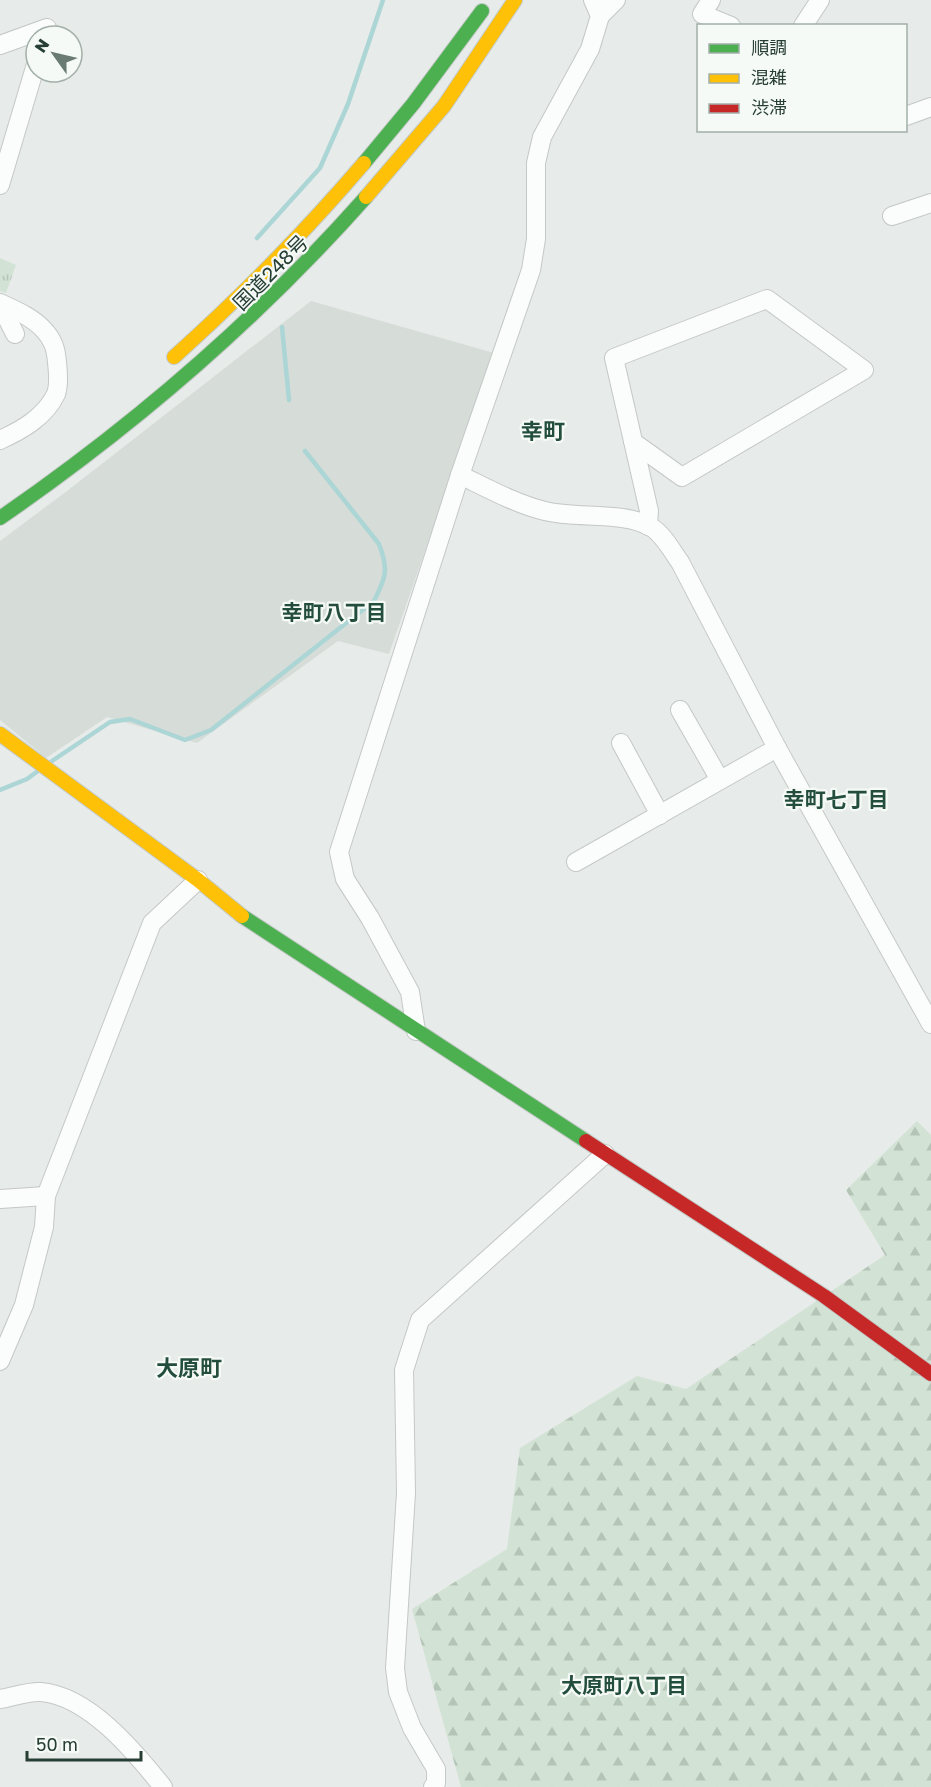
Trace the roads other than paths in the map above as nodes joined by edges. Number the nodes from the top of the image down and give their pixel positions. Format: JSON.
{"nodes":[{"id":1,"x":490,"y":0,"type":"edge"},
{"id":2,"x":515,"y":0,"type":"edge"},
{"id":3,"x":616,"y":0,"type":"edge"},
{"id":4,"x":711,"y":0,"type":"edge"},
{"id":5,"x":820,"y":0,"type":"edge"},
{"id":6,"x":597,"y":8,"type":"edge"},
{"id":7,"x":726,"y":24,"type":"edge"},
{"id":8,"x":803,"y":24,"type":"edge"},
{"id":9,"x":24,"y":36,"type":"edge"},
{"id":10,"x":0,"y":45,"type":"edge"},
{"id":11,"x":30,"y":84,"type":"edge"},
{"id":12,"x":931,"y":107,"type":"edge"},
{"id":13,"x":907,"y":116,"type":"edge"},
{"id":14,"x":0,"y":185,"type":"edge"},
{"id":15,"x":931,"y":203,"type":"edge"},
{"id":16,"x":892,"y":216,"type":"dead end"},
{"id":17,"x":0,"y":304,"type":"edge"},
{"id":18,"x":15,"y":334,"type":"dead end"},
{"id":19,"x":162,"y":368,"type":"dead end"},
{"id":20,"x":0,"y":440,"type":"edge"},
{"id":21,"x":633,"y":442,"type":"junction"},
{"id":22,"x":459,"y":475,"type":"junction"},
{"id":23,"x":0,"y":518,"type":"edge"},
{"id":24,"x":648,"y":525,"type":"junction"},
{"id":25,"x":680,"y":710,"type":"dead end"},
{"id":26,"x":0,"y":734,"type":"edge"},
{"id":27,"x":621,"y":743,"type":"dead end"},
{"id":28,"x":777,"y":748,"type":"junction"},
{"id":29,"x":720,"y":780,"type":"junction"},
{"id":30,"x":660,"y":815,"type":"junction"},
{"id":31,"x":576,"y":862,"type":"dead end"},
{"id":32,"x":198,"y":880,"type":"junction"},
{"id":33,"x":931,"y":1024,"type":"edge"},
{"id":34,"x":416,"y":1031,"type":"junction"},
{"id":35,"x":605,"y":1154,"type":"junction"},
{"id":36,"x":46,"y":1196,"type":"junction"},
{"id":37,"x":0,"y":1199,"type":"edge"},
{"id":38,"x":0,"y":1361,"type":"edge"},
{"id":39,"x":931,"y":1374,"type":"edge"},
{"id":40,"x":0,"y":1700,"type":"edge"},
{"id":41,"x":163,"y":1787,"type":"edge"},
{"id":42,"x":433,"y":1787,"type":"edge"}],
"edges":[{"from":1,"to":19,"type":"main road","name":"国道248号"},
{"from":2,"to":23,"type":"main road","name":"国道248号"},
{"from":3,"to":6,"type":"street"},
{"from":4,"to":7,"type":"street"},
{"from":5,"to":8,"type":"street"},
{"from":6,"to":22,"type":"street"},
{"from":9,"to":10,"type":"street"},
{"from":11,"to":14,"type":"street"},
{"from":12,"to":13,"type":"street"},
{"from":15,"to":16,"type":"street"},
{"from":17,"to":18,"type":"street"},
{"from":17,"to":20,"type":"street"},
{"from":21,"to":21,"type":"street"},
{"from":21,"to":24,"type":"street"},
{"from":22,"to":24,"type":"street"},
{"from":22,"to":34,"type":"street"},
{"from":24,"to":28,"type":"street"},
{"from":25,"to":29,"type":"street"},
{"from":26,"to":32,"type":"main road"},
{"from":27,"to":30,"type":"street"},
{"from":28,"to":29,"type":"street"},
{"from":28,"to":33,"type":"street"},
{"from":29,"to":30,"type":"street"},
{"from":30,"to":31,"type":"street"},
{"from":32,"to":34,"type":"main road"},
{"from":32,"to":36,"type":"street"},
{"from":34,"to":35,"type":"main road"},
{"from":35,"to":39,"type":"main road"},
{"from":35,"to":42,"type":"street"},
{"from":36,"to":37,"type":"street"},
{"from":36,"to":38,"type":"street"},
{"from":40,"to":41,"type":"street"}]}
